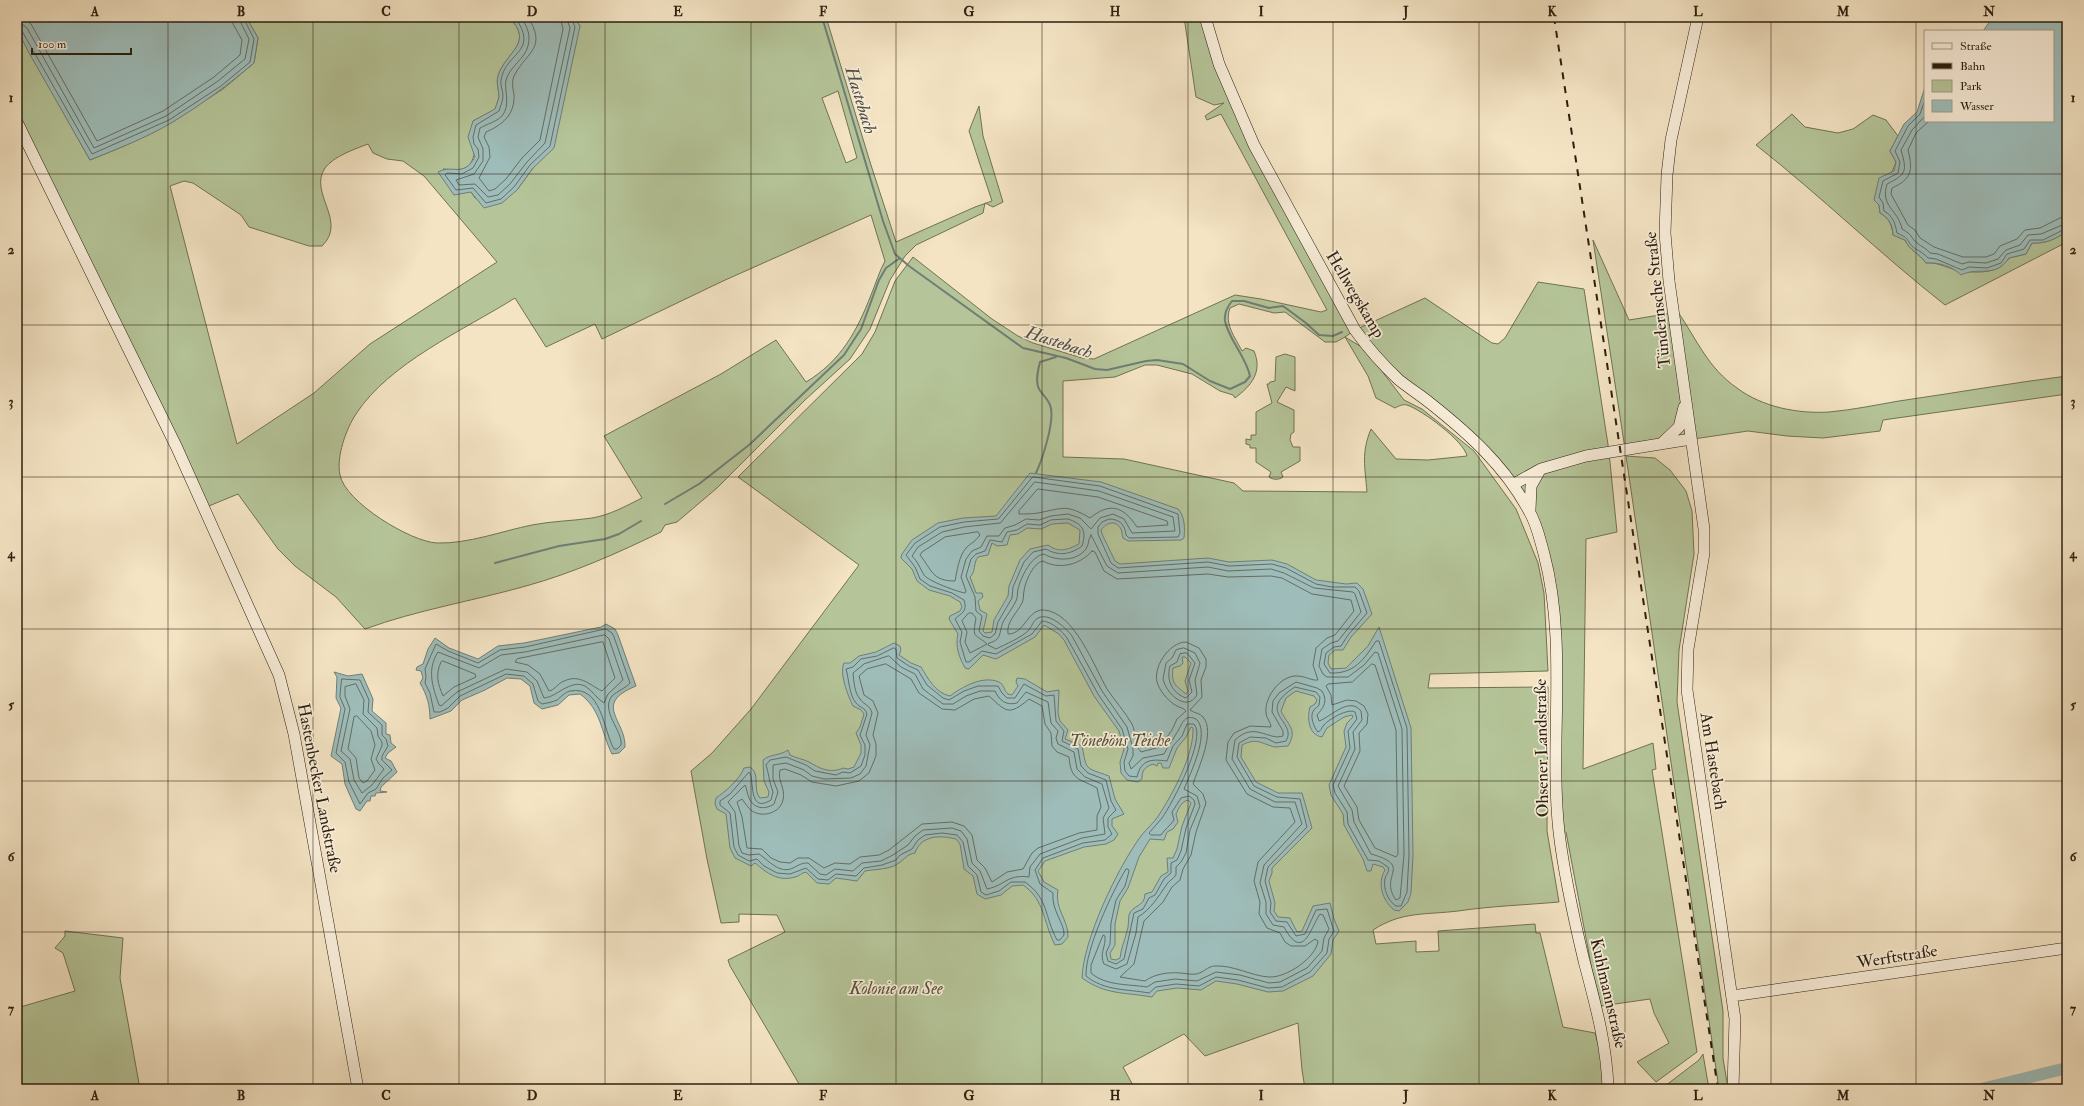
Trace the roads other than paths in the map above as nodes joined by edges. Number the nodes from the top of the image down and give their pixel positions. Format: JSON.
{"nodes":[{"id":1,"x":1205,"y":17,"type":"edge"},
{"id":2,"x":1698,"y":17,"type":"edge"},
{"id":3,"x":17,"y":122,"type":"edge"},
{"id":4,"x":1685,"y":398,"type":"junction"},
{"id":5,"x":1691,"y":438,"type":"junction"},
{"id":6,"x":1662,"y":443,"type":"junction"},
{"id":7,"x":1541,"y":469,"type":"junction"},
{"id":8,"x":1514,"y":484,"type":"junction"},
{"id":9,"x":1530,"y":512,"type":"junction"},
{"id":10,"x":1573,"y":905,"type":"joint"},
{"id":11,"x":2067,"y":948,"type":"edge"},
{"id":12,"x":1732,"y":996,"type":"junction"},
{"id":13,"x":358,"y":1089,"type":"edge"},
{"id":14,"x":1608,"y":1089,"type":"edge"},
{"id":15,"x":1733,"y":1089,"type":"edge"}],
"edges":[{"from":1,"to":8,"type":"main road","name":"Hellwegskamp"},
{"from":2,"to":4,"type":"main road","name":"Tündernsche Straße"},
{"from":3,"to":13,"type":"main road","name":"Hastenbecker Landstraße"},
{"from":4,"to":5,"type":"main road","name":"Tündernsche Straße"},
{"from":4,"to":6,"type":"main road"},
{"from":5,"to":6,"type":"main road"},
{"from":5,"to":12,"type":"main road","name":"Am Hastebach"},
{"from":6,"to":7,"type":"main road"},
{"from":7,"to":8,"type":"main road"},
{"from":7,"to":9,"type":"main road"},
{"from":8,"to":9,"type":"main road","name":"Hellwegskamp"},
{"from":9,"to":10,"type":"main road","name":"Ohsener Landstraße"},
{"from":10,"to":14,"type":"main road","name":"Kuhlmannstraße"},
{"from":11,"to":12,"type":"main road","name":"Werftstraße"},
{"from":12,"to":15,"type":"main road","name":"Am Hastebach"}]}
